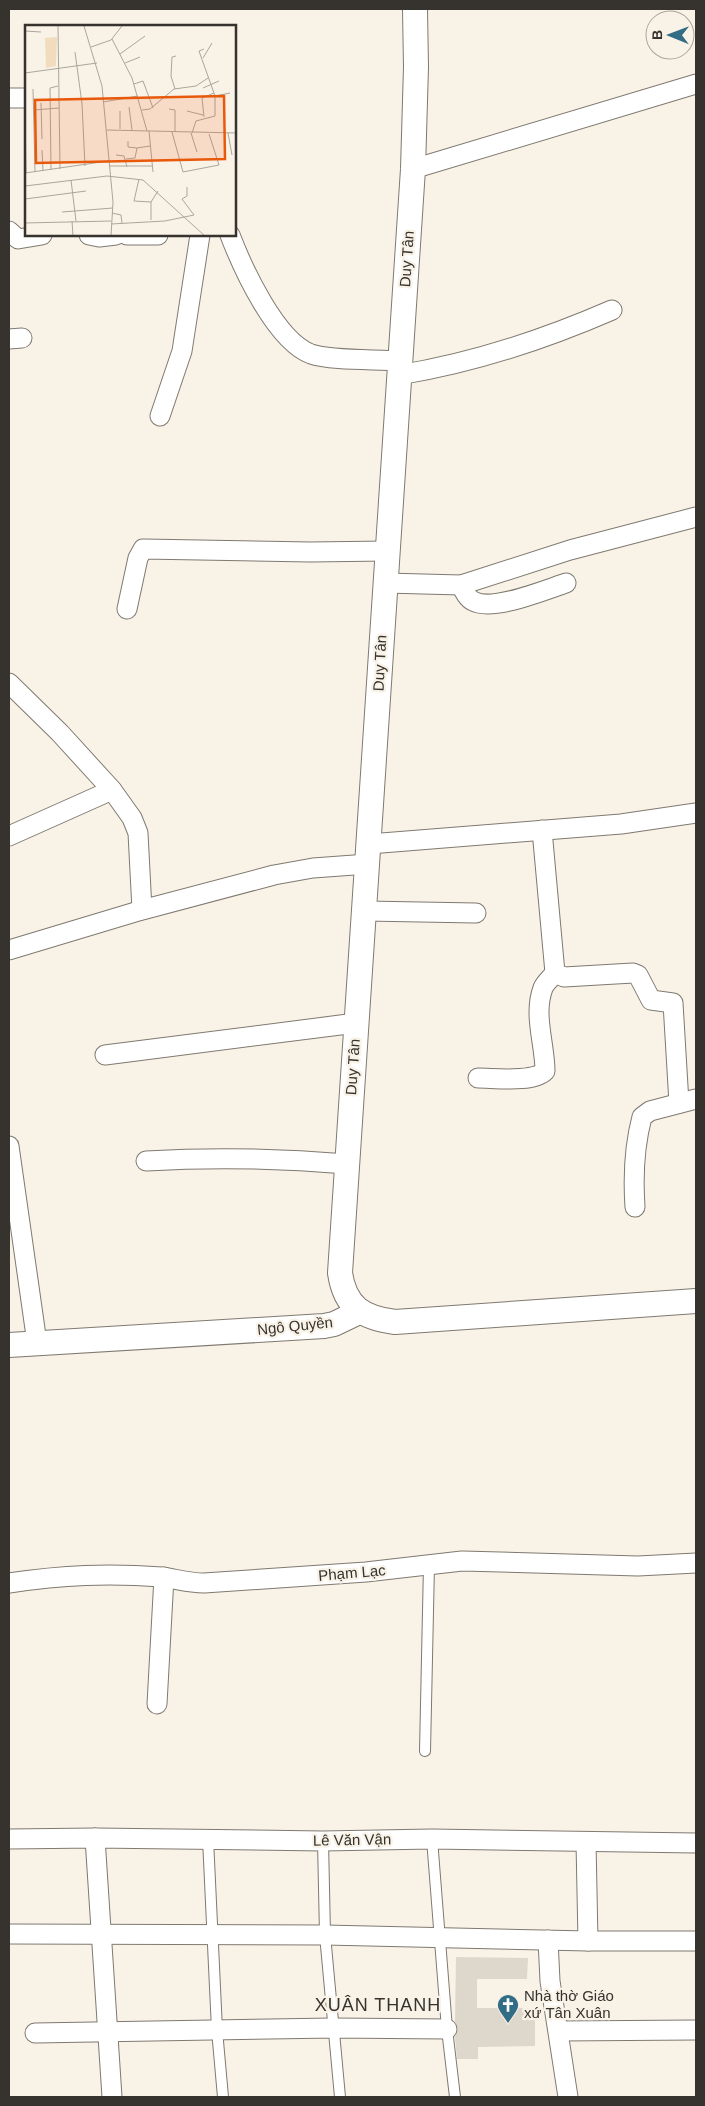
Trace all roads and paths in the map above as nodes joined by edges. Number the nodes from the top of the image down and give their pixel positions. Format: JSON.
{"nodes":[{"id":1,"x":415,"y":9,"type":"edge"},
{"id":2,"x":696,"y":84,"type":"edge"},
{"id":3,"x":9,"y":98,"type":"edge"},
{"id":4,"x":25,"y":98,"type":"edge"},
{"id":5,"x":413,"y":169,"type":"junction"},
{"id":6,"x":9,"y":231,"type":"edge"},
{"id":7,"x":36,"y":236,"type":"edge"},
{"id":8,"x":94,"y":236,"type":"edge"},
{"id":9,"x":108,"y":236,"type":"edge"},
{"id":10,"x":200,"y":236,"type":"edge"},
{"id":11,"x":231,"y":236,"type":"edge"},
{"id":12,"x":612,"y":310,"type":"dead end"},
{"id":13,"x":399,"y":368,"type":"junction"},
{"id":14,"x":160,"y":416,"type":"dead end"},
{"id":15,"x":696,"y":517,"type":"edge"},
{"id":16,"x":387,"y":551,"type":"junction"},
{"id":17,"x":385,"y":583,"type":"junction"},
{"id":18,"x":566,"y":584,"type":"dead end"},
{"id":19,"x":461,"y":586,"type":"junction"},
{"id":20,"x":127,"y":609,"type":"dead end"},
{"id":21,"x":9,"y":683,"type":"edge"},
{"id":22,"x":112,"y":790,"type":"junction"},
{"id":23,"x":696,"y":813,"type":"edge"},
{"id":24,"x":542,"y":830,"type":"junction"},
{"id":25,"x":9,"y":836,"type":"edge"},
{"id":26,"x":369,"y":854,"type":"junction"},
{"id":27,"x":142,"y":910,"type":"junction"},
{"id":28,"x":365,"y":911,"type":"junction"},
{"id":29,"x":476,"y":913,"type":"dead end"},
{"id":30,"x":9,"y":950,"type":"edge"},
{"id":31,"x":555,"y":973,"type":"junction"},
{"id":32,"x":356,"y":1023,"type":"junction"},
{"id":33,"x":105,"y":1054,"type":"dead end"},
{"id":34,"x":478,"y":1078,"type":"dead end"},
{"id":35,"x":688,"y":1101,"type":"edge"},
{"id":36,"x":9,"y":1146,"type":"edge"},
{"id":37,"x":146,"y":1161,"type":"dead end"},
{"id":38,"x":347,"y":1164,"type":"junction"},
{"id":39,"x":635,"y":1207,"type":"dead end"},
{"id":40,"x":696,"y":1301,"type":"edge"},
{"id":41,"x":359,"y":1312,"type":"junction"},
{"id":42,"x":37,"y":1343,"type":"junction"},
{"id":43,"x":9,"y":1345,"type":"edge"},
{"id":44,"x":696,"y":1562,"type":"edge"},
{"id":45,"x":429,"y":1565,"type":"junction"},
{"id":46,"x":164,"y":1578,"type":"junction"},
{"id":47,"x":9,"y":1583,"type":"edge"},
{"id":48,"x":157,"y":1704,"type":"dead end"},
{"id":49,"x":425,"y":1751,"type":"dead end"},
{"id":50,"x":95,"y":1838,"type":"junction"},
{"id":51,"x":9,"y":1839,"type":"edge"},
{"id":52,"x":208,"y":1839,"type":"junction"},
{"id":53,"x":432,"y":1839,"type":"junction"},
{"id":54,"x":323,"y":1841,"type":"junction"},
{"id":55,"x":586,"y":1842,"type":"junction"},
{"id":56,"x":696,"y":1843,"type":"edge"},
{"id":57,"x":9,"y":1934,"type":"edge"},
{"id":58,"x":99,"y":1935,"type":"junction"},
{"id":59,"x":325,"y":1935,"type":"junction"},
{"id":60,"x":212,"y":1936,"type":"junction"},
{"id":61,"x":441,"y":1938,"type":"junction"},
{"id":62,"x":548,"y":1940,"type":"junction"},
{"id":63,"x":588,"y":1941,"type":"junction"},
{"id":64,"x":696,"y":1941,"type":"edge"},
{"id":65,"x":333,"y":2028,"type":"junction"},
{"id":66,"x":447,"y":2029,"type":"junction"},
{"id":67,"x":217,"y":2030,"type":"junction"},
{"id":68,"x":559,"y":2030,"type":"junction"},
{"id":69,"x":696,"y":2030,"type":"edge"},
{"id":70,"x":109,"y":2031,"type":"junction"},
{"id":71,"x":35,"y":2033,"type":"dead end"},
{"id":72,"x":112,"y":2097,"type":"edge"},
{"id":73,"x":223,"y":2097,"type":"edge"},
{"id":74,"x":340,"y":2097,"type":"edge"},
{"id":75,"x":455,"y":2097,"type":"edge"},
{"id":76,"x":568,"y":2097,"type":"edge"}],
"edges":[{"from":1,"to":5,"type":"street","name":"Duy Tân"},
{"from":2,"to":5,"type":"street"},
{"from":3,"to":4,"type":"street"},
{"from":5,"to":13,"type":"street","name":"Duy Tân"},
{"from":6,"to":7,"type":"street"},
{"from":8,"to":9,"type":"street"},
{"from":10,"to":14,"type":"street"},
{"from":11,"to":13,"type":"street"},
{"from":12,"to":13,"type":"street"},
{"from":13,"to":16,"type":"street","name":"Duy Tân"},
{"from":15,"to":19,"type":"street"},
{"from":16,"to":17,"type":"street","name":"Duy Tân"},
{"from":16,"to":20,"type":"street"},
{"from":17,"to":19,"type":"street"},
{"from":17,"to":26,"type":"street","name":"Duy Tân"},
{"from":18,"to":19,"type":"street"},
{"from":21,"to":22,"type":"street"},
{"from":22,"to":25,"type":"street"},
{"from":22,"to":27,"type":"street"},
{"from":23,"to":24,"type":"street"},
{"from":24,"to":26,"type":"street"},
{"from":24,"to":31,"type":"street"},
{"from":26,"to":27,"type":"street"},
{"from":26,"to":28,"type":"street","name":"Duy Tân"},
{"from":27,"to":30,"type":"street"},
{"from":28,"to":29,"type":"street"},
{"from":28,"to":32,"type":"street","name":"Duy Tân"},
{"from":31,"to":34,"type":"street"},
{"from":31,"to":35,"type":"street"},
{"from":32,"to":33,"type":"street"},
{"from":32,"to":38,"type":"street","name":"Duy Tân"},
{"from":35,"to":39,"type":"street"},
{"from":36,"to":42,"type":"street"},
{"from":37,"to":38,"type":"street"},
{"from":38,"to":41,"type":"street","name":"Duy Tân"},
{"from":40,"to":41,"type":"street"},
{"from":41,"to":42,"type":"street","name":"Ngô Quyền"},
{"from":42,"to":43,"type":"street","name":"Ngô Quyền"},
{"from":44,"to":45,"type":"street","name":"Phạm Lạc"},
{"from":45,"to":46,"type":"street","name":"Phạm Lạc"},
{"from":45,"to":49,"type":"lane"},
{"from":46,"to":47,"type":"street","name":"Phạm Lạc"},
{"from":46,"to":48,"type":"street"},
{"from":50,"to":51,"type":"street","name":"Lê Văn Vận"},
{"from":50,"to":52,"type":"street","name":"Lê Văn Vận"},
{"from":50,"to":58,"type":"street"},
{"from":52,"to":54,"type":"street","name":"Lê Văn Vận"},
{"from":52,"to":60,"type":"lane"},
{"from":53,"to":54,"type":"street","name":"Lê Văn Vận"},
{"from":53,"to":55,"type":"street","name":"Lê Văn Vận"},
{"from":53,"to":61,"type":"lane"},
{"from":54,"to":59,"type":"lane"},
{"from":55,"to":56,"type":"street","name":"Lê Văn Vận"},
{"from":55,"to":63,"type":"street"},
{"from":57,"to":58,"type":"street"},
{"from":58,"to":60,"type":"street"},
{"from":58,"to":70,"type":"street"},
{"from":59,"to":60,"type":"street"},
{"from":59,"to":61,"type":"street"},
{"from":59,"to":65,"type":"lane"},
{"from":60,"to":67,"type":"lane"},
{"from":61,"to":62,"type":"street"},
{"from":61,"to":66,"type":"lane"},
{"from":62,"to":63,"type":"street"},
{"from":62,"to":68,"type":"street"},
{"from":63,"to":64,"type":"street"},
{"from":65,"to":66,"type":"street"},
{"from":65,"to":67,"type":"street"},
{"from":65,"to":74,"type":"lane"},
{"from":66,"to":75,"type":"lane"},
{"from":67,"to":70,"type":"street"},
{"from":67,"to":73,"type":"lane"},
{"from":68,"to":69,"type":"street"},
{"from":68,"to":76,"type":"street"},
{"from":70,"to":71,"type":"street"},
{"from":70,"to":72,"type":"street"}]}
